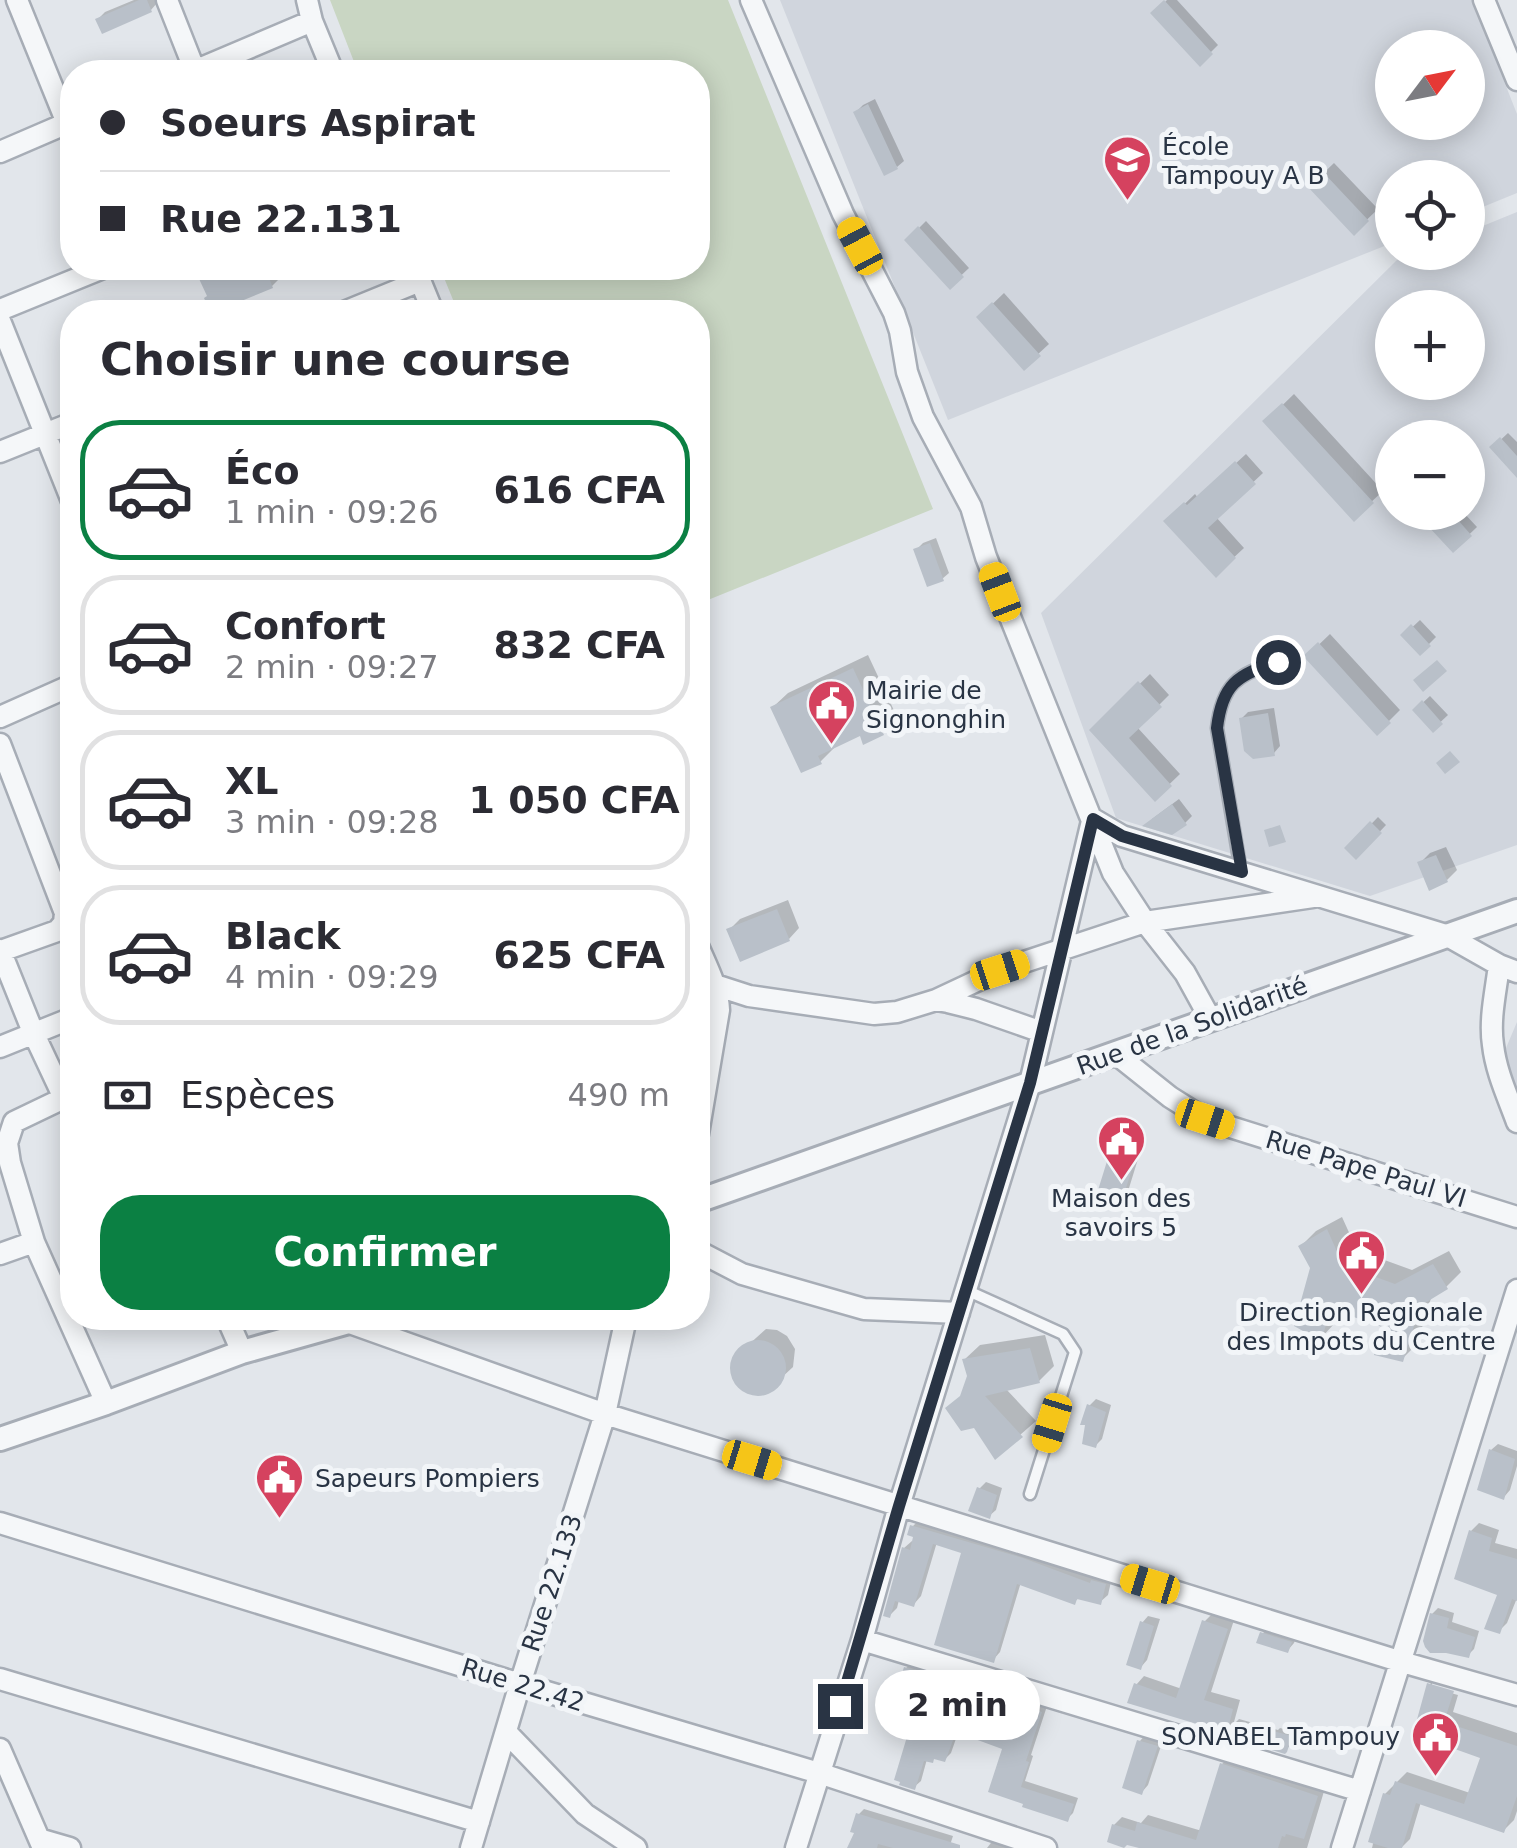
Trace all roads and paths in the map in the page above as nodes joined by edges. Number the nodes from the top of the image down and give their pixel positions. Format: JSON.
{"nodes":[{"id":1,"x":17,"y":0,"type":"edge"},
{"id":2,"x":167,"y":0,"type":"edge"},
{"id":3,"x":750,"y":0,"type":"edge"},
{"id":4,"x":1484,"y":0,"type":"edge"},
{"id":5,"x":309,"y":10,"type":"edge"},
{"id":6,"x":189,"y":60,"type":"edge"},
{"id":7,"x":215,"y":60,"type":"edge"},
{"id":8,"x":329,"y":60,"type":"edge"},
{"id":9,"x":1516,"y":76,"type":"edge"},
{"id":10,"x":60,"y":99,"type":"edge"},
{"id":11,"x":60,"y":126,"type":"edge"},
{"id":12,"x":0,"y":152,"type":"edge"},
{"id":13,"x":74,"y":280,"type":"edge"},
{"id":14,"x":405,"y":280,"type":"edge"},
{"id":15,"x":367,"y":300,"type":"edge"},
{"id":16,"x":0,"y":310,"type":"edge"},
{"id":17,"x":0,"y":321,"type":"edge"},
{"id":18,"x":60,"y":428,"type":"edge"},
{"id":19,"x":46,"y":434,"type":"junction"},
{"id":20,"x":0,"y":452,"type":"edge"},
{"id":21,"x":60,"y":470,"type":"edge"},
{"id":22,"x":1278,"y":662,"type":"dead end"},
{"id":23,"x":60,"y":690,"type":"edge"},
{"id":24,"x":0,"y":718,"type":"edge"},
{"id":25,"x":0,"y":744,"type":"edge"},
{"id":26,"x":1093,"y":819,"type":"junction"},
{"id":27,"x":1242,"y":872,"type":"junction"},
{"id":28,"x":1319,"y":896,"type":"junction"},
{"id":29,"x":60,"y":900,"type":"edge"},
{"id":30,"x":1517,"y":910,"type":"edge"},
{"id":31,"x":1145,"y":922,"type":"junction"},
{"id":32,"x":60,"y":928,"type":"edge"},
{"id":33,"x":1446,"y":935,"type":"junction"},
{"id":34,"x":0,"y":950,"type":"edge"},
{"id":35,"x":1062,"y":950,"type":"junction"},
{"id":36,"x":1508,"y":968,"type":"edge"},
{"id":37,"x":710,"y":974,"type":"edge"},
{"id":38,"x":715,"y":985,"type":"junction"},
{"id":39,"x":936,"y":1000,"type":"junction"},
{"id":40,"x":1211,"y":1020,"type":"junction"},
{"id":41,"x":60,"y":1022,"type":"edge"},
{"id":42,"x":33,"y":1032,"type":"junction"},
{"id":43,"x":1042,"y":1032,"type":"junction"},
{"id":44,"x":0,"y":1047,"type":"edge"},
{"id":45,"x":1116,"y":1054,"type":"junction"},
{"id":46,"x":710,"y":1060,"type":"edge"},
{"id":47,"x":60,"y":1083,"type":"edge"},
{"id":48,"x":1030,"y":1083,"type":"junction"},
{"id":49,"x":60,"y":1102,"type":"edge"},
{"id":50,"x":1517,"y":1122,"type":"edge"},
{"id":51,"x":710,"y":1197,"type":"edge"},
{"id":52,"x":1517,"y":1217,"type":"edge"},
{"id":53,"x":34,"y":1242,"type":"junction"},
{"id":54,"x":0,"y":1254,"type":"edge"},
{"id":55,"x":710,"y":1257,"type":"edge"},
{"id":56,"x":966,"y":1290,"type":"junction"},
{"id":57,"x":1517,"y":1290,"type":"edge"},
{"id":58,"x":60,"y":1300,"type":"edge"},
{"id":59,"x":959,"y":1312,"type":"junction"},
{"id":60,"x":73,"y":1330,"type":"edge"},
{"id":61,"x":232,"y":1330,"type":"edge"},
{"id":62,"x":321,"y":1330,"type":"edge"},
{"id":63,"x":383,"y":1330,"type":"edge"},
{"id":64,"x":623,"y":1330,"type":"edge"},
{"id":65,"x":242,"y":1352,"type":"junction"},
{"id":66,"x":106,"y":1403,"type":"junction"},
{"id":67,"x":605,"y":1414,"type":"junction"},
{"id":68,"x":0,"y":1438,"type":"edge"},
{"id":69,"x":1030,"y":1494,"type":"dead end"},
{"id":70,"x":899,"y":1506,"type":"junction"},
{"id":71,"x":0,"y":1523,"type":"edge"},
{"id":72,"x":862,"y":1640,"type":"junction"},
{"id":73,"x":1402,"y":1662,"type":"junction"},
{"id":74,"x":0,"y":1679,"type":"edge"},
{"id":75,"x":520,"y":1684,"type":"junction"},
{"id":76,"x":1517,"y":1695,"type":"edge"},
{"id":77,"x":506,"y":1732,"type":"junction"},
{"id":78,"x":0,"y":1749,"type":"edge"},
{"id":79,"x":819,"y":1774,"type":"junction"},
{"id":80,"x":1360,"y":1791,"type":"junction"},
{"id":81,"x":479,"y":1822,"type":"junction"},
{"id":82,"x":41,"y":1843,"type":"edge"},
{"id":83,"x":70,"y":1848,"type":"edge"},
{"id":84,"x":472,"y":1848,"type":"edge"},
{"id":85,"x":636,"y":1848,"type":"edge"},
{"id":86,"x":796,"y":1848,"type":"edge"},
{"id":87,"x":1046,"y":1848,"type":"edge"},
{"id":88,"x":1342,"y":1848,"type":"edge"}],
"edges":[{"from":1,"to":10,"type":"street"},
{"from":2,"to":6,"type":"street"},
{"from":3,"to":26,"type":"street"},
{"from":4,"to":9,"type":"street"},
{"from":5,"to":7,"type":"street"},
{"from":5,"to":8,"type":"street"},
{"from":11,"to":12,"type":"street"},
{"from":13,"to":16,"type":"street"},
{"from":14,"to":15,"type":"street"},
{"from":17,"to":19,"type":"street"},
{"from":18,"to":19,"type":"street"},
{"from":19,"to":20,"type":"street"},
{"from":19,"to":21,"type":"street"},
{"from":22,"to":27,"type":"lane"},
{"from":23,"to":24,"type":"street"},
{"from":25,"to":29,"type":"street"},
{"from":26,"to":27,"type":"street"},
{"from":26,"to":31,"type":"street"},
{"from":26,"to":35,"type":"street"},
{"from":27,"to":28,"type":"street"},
{"from":28,"to":31,"type":"street"},
{"from":28,"to":33,"type":"street"},
{"from":30,"to":33,"type":"street","name":"Rue de la Solidarité"},
{"from":31,"to":35,"type":"street"},
{"from":31,"to":40,"type":"street"},
{"from":32,"to":34,"type":"street"},
{"from":33,"to":36,"type":"street"},
{"from":33,"to":40,"type":"street","name":"Rue de la Solidarité"},
{"from":34,"to":42,"type":"street"},
{"from":35,"to":39,"type":"street"},
{"from":35,"to":43,"type":"street"},
{"from":36,"to":50,"type":"street"},
{"from":37,"to":38,"type":"street"},
{"from":38,"to":39,"type":"street"},
{"from":38,"to":46,"type":"street"},
{"from":39,"to":43,"type":"street"},
{"from":40,"to":45,"type":"street","name":"Rue de la Solidarité"},
{"from":41,"to":42,"type":"street"},
{"from":42,"to":44,"type":"street"},
{"from":42,"to":47,"type":"street"},
{"from":43,"to":48,"type":"street"},
{"from":45,"to":48,"type":"street","name":"Rue de la Solidarité"},
{"from":45,"to":52,"type":"street","name":"Rue Pape Paul VI"},
{"from":48,"to":51,"type":"street","name":"Rue de la Solidarité"},
{"from":48,"to":56,"type":"street"},
{"from":49,"to":53,"type":"street"},
{"from":53,"to":54,"type":"street"},
{"from":53,"to":58,"type":"street"},
{"from":55,"to":59,"type":"street"},
{"from":56,"to":59,"type":"street"},
{"from":56,"to":69,"type":"lane"},
{"from":57,"to":73,"type":"street"},
{"from":59,"to":70,"type":"street"},
{"from":60,"to":66,"type":"street"},
{"from":61,"to":65,"type":"street"},
{"from":62,"to":65,"type":"street"},
{"from":63,"to":67,"type":"street"},
{"from":64,"to":67,"type":"street","name":"Rue 22.133"},
{"from":65,"to":66,"type":"street"},
{"from":66,"to":68,"type":"street"},
{"from":67,"to":70,"type":"street"},
{"from":67,"to":75,"type":"street","name":"Rue 22.133"},
{"from":70,"to":72,"type":"street"},
{"from":70,"to":73,"type":"street"},
{"from":71,"to":75,"type":"street","name":"Rue 22.42"},
{"from":72,"to":79,"type":"street"},
{"from":72,"to":80,"type":"street"},
{"from":73,"to":76,"type":"street"},
{"from":73,"to":80,"type":"street"},
{"from":74,"to":81,"type":"street"},
{"from":75,"to":77,"type":"street","name":"Rue 22.133"},
{"from":75,"to":79,"type":"street","name":"Rue 22.42"},
{"from":77,"to":81,"type":"street","name":"Rue 22.133"},
{"from":77,"to":85,"type":"street"},
{"from":78,"to":82,"type":"street"},
{"from":79,"to":86,"type":"street"},
{"from":79,"to":87,"type":"street","name":"Rue 22.42"},
{"from":80,"to":88,"type":"street"},
{"from":81,"to":84,"type":"street","name":"Rue 22.133"},
{"from":82,"to":83,"type":"street"}]}
